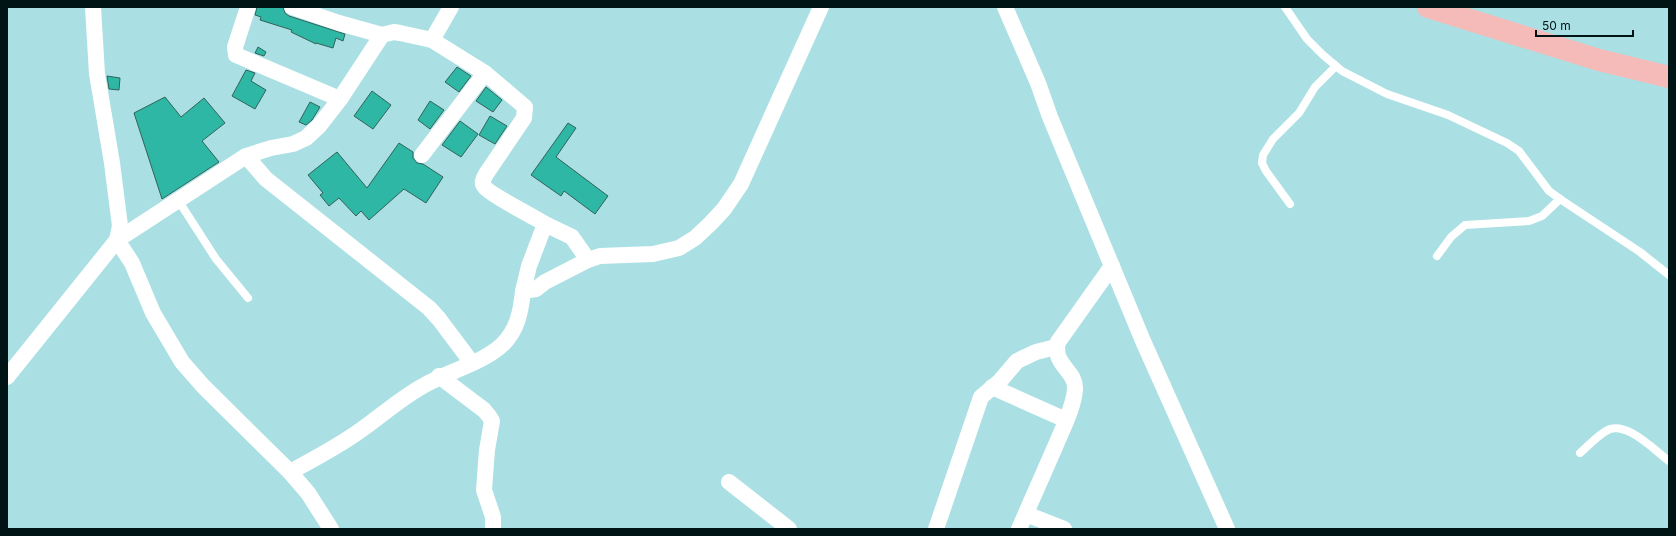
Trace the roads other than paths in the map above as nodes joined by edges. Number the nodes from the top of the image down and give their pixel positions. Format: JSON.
{"nodes":[{"id":1,"x":93,"y":7,"type":"edge"},
{"id":2,"x":248,"y":7,"type":"edge"},
{"id":3,"x":292,"y":7,"type":"edge"},
{"id":4,"x":451,"y":7,"type":"edge"},
{"id":5,"x":821,"y":7,"type":"edge"},
{"id":6,"x":1005,"y":7,"type":"edge"},
{"id":7,"x":1286,"y":7,"type":"edge"},
{"id":8,"x":1428,"y":7,"type":"edge"},
{"id":9,"x":382,"y":35,"type":"junction"},
{"id":10,"x":432,"y":40,"type":"junction"},
{"id":11,"x":1336,"y":66,"type":"junction"},
{"id":12,"x":484,"y":73,"type":"junction"},
{"id":13,"x":1669,"y":77,"type":"edge"},
{"id":14,"x":340,"y":99,"type":"junction"},
{"id":15,"x":422,"y":155,"type":"dead end"},
{"id":16,"x":246,"y":156,"type":"junction"},
{"id":17,"x":1560,"y":199,"type":"junction"},
{"id":18,"x":178,"y":200,"type":"junction"},
{"id":19,"x":1290,"y":204,"type":"dead end"},
{"id":20,"x":545,"y":224,"type":"junction"},
{"id":21,"x":117,"y":240,"type":"junction"},
{"id":22,"x":1437,"y":256,"type":"dead end"},
{"id":23,"x":588,"y":260,"type":"junction"},
{"id":24,"x":1112,"y":266,"type":"junction"},
{"id":25,"x":1669,"y":275,"type":"edge"},
{"id":26,"x":523,"y":291,"type":"junction"},
{"id":27,"x":248,"y":298,"type":"dead end"},
{"id":28,"x":1056,"y":348,"type":"junction"},
{"id":29,"x":472,"y":363,"type":"junction"},
{"id":30,"x":439,"y":376,"type":"junction"},
{"id":31,"x":7,"y":377,"type":"edge"},
{"id":32,"x":992,"y":387,"type":"junction"},
{"id":33,"x":1066,"y":420,"type":"junction"},
{"id":34,"x":1580,"y":453,"type":"dead end"},
{"id":35,"x":1669,"y":461,"type":"edge"},
{"id":36,"x":290,"y":472,"type":"junction"},
{"id":37,"x":729,"y":482,"type":"dead end"},
{"id":38,"x":1026,"y":514,"type":"junction"},
{"id":39,"x":331,"y":529,"type":"edge"},
{"id":40,"x":493,"y":529,"type":"edge"},
{"id":41,"x":790,"y":529,"type":"edge"},
{"id":42,"x":936,"y":529,"type":"edge"},
{"id":43,"x":1019,"y":529,"type":"edge"},
{"id":44,"x":1064,"y":529,"type":"edge"},
{"id":45,"x":1227,"y":529,"type":"edge"}],
"edges":[{"from":1,"to":21,"type":"street"},
{"from":2,"to":14,"type":"street"},
{"from":3,"to":9,"type":"street"},
{"from":4,"to":10,"type":"street"},
{"from":5,"to":23,"type":"street"},
{"from":6,"to":24,"type":"street"},
{"from":7,"to":11,"type":"lane"},
{"from":8,"to":13,"type":"highway"},
{"from":9,"to":10,"type":"street"},
{"from":9,"to":14,"type":"street"},
{"from":10,"to":12,"type":"street"},
{"from":11,"to":17,"type":"lane"},
{"from":11,"to":19,"type":"lane"},
{"from":12,"to":15,"type":"street"},
{"from":12,"to":20,"type":"street"},
{"from":14,"to":16,"type":"street"},
{"from":16,"to":18,"type":"street"},
{"from":16,"to":29,"type":"street"},
{"from":17,"to":22,"type":"lane"},
{"from":17,"to":25,"type":"lane"},
{"from":18,"to":21,"type":"street"},
{"from":18,"to":27,"type":"lane"},
{"from":20,"to":23,"type":"street"},
{"from":20,"to":26,"type":"street"},
{"from":21,"to":31,"type":"street"},
{"from":21,"to":36,"type":"street"},
{"from":23,"to":26,"type":"street"},
{"from":24,"to":28,"type":"street"},
{"from":24,"to":45,"type":"street"},
{"from":26,"to":29,"type":"street"},
{"from":28,"to":32,"type":"street"},
{"from":28,"to":33,"type":"street"},
{"from":29,"to":30,"type":"street"},
{"from":30,"to":36,"type":"street"},
{"from":30,"to":40,"type":"street"},
{"from":32,"to":33,"type":"street"},
{"from":32,"to":42,"type":"street"},
{"from":33,"to":38,"type":"street"},
{"from":34,"to":35,"type":"lane"},
{"from":36,"to":39,"type":"street"},
{"from":37,"to":41,"type":"street"},
{"from":38,"to":43,"type":"street"},
{"from":38,"to":44,"type":"street"}]}
